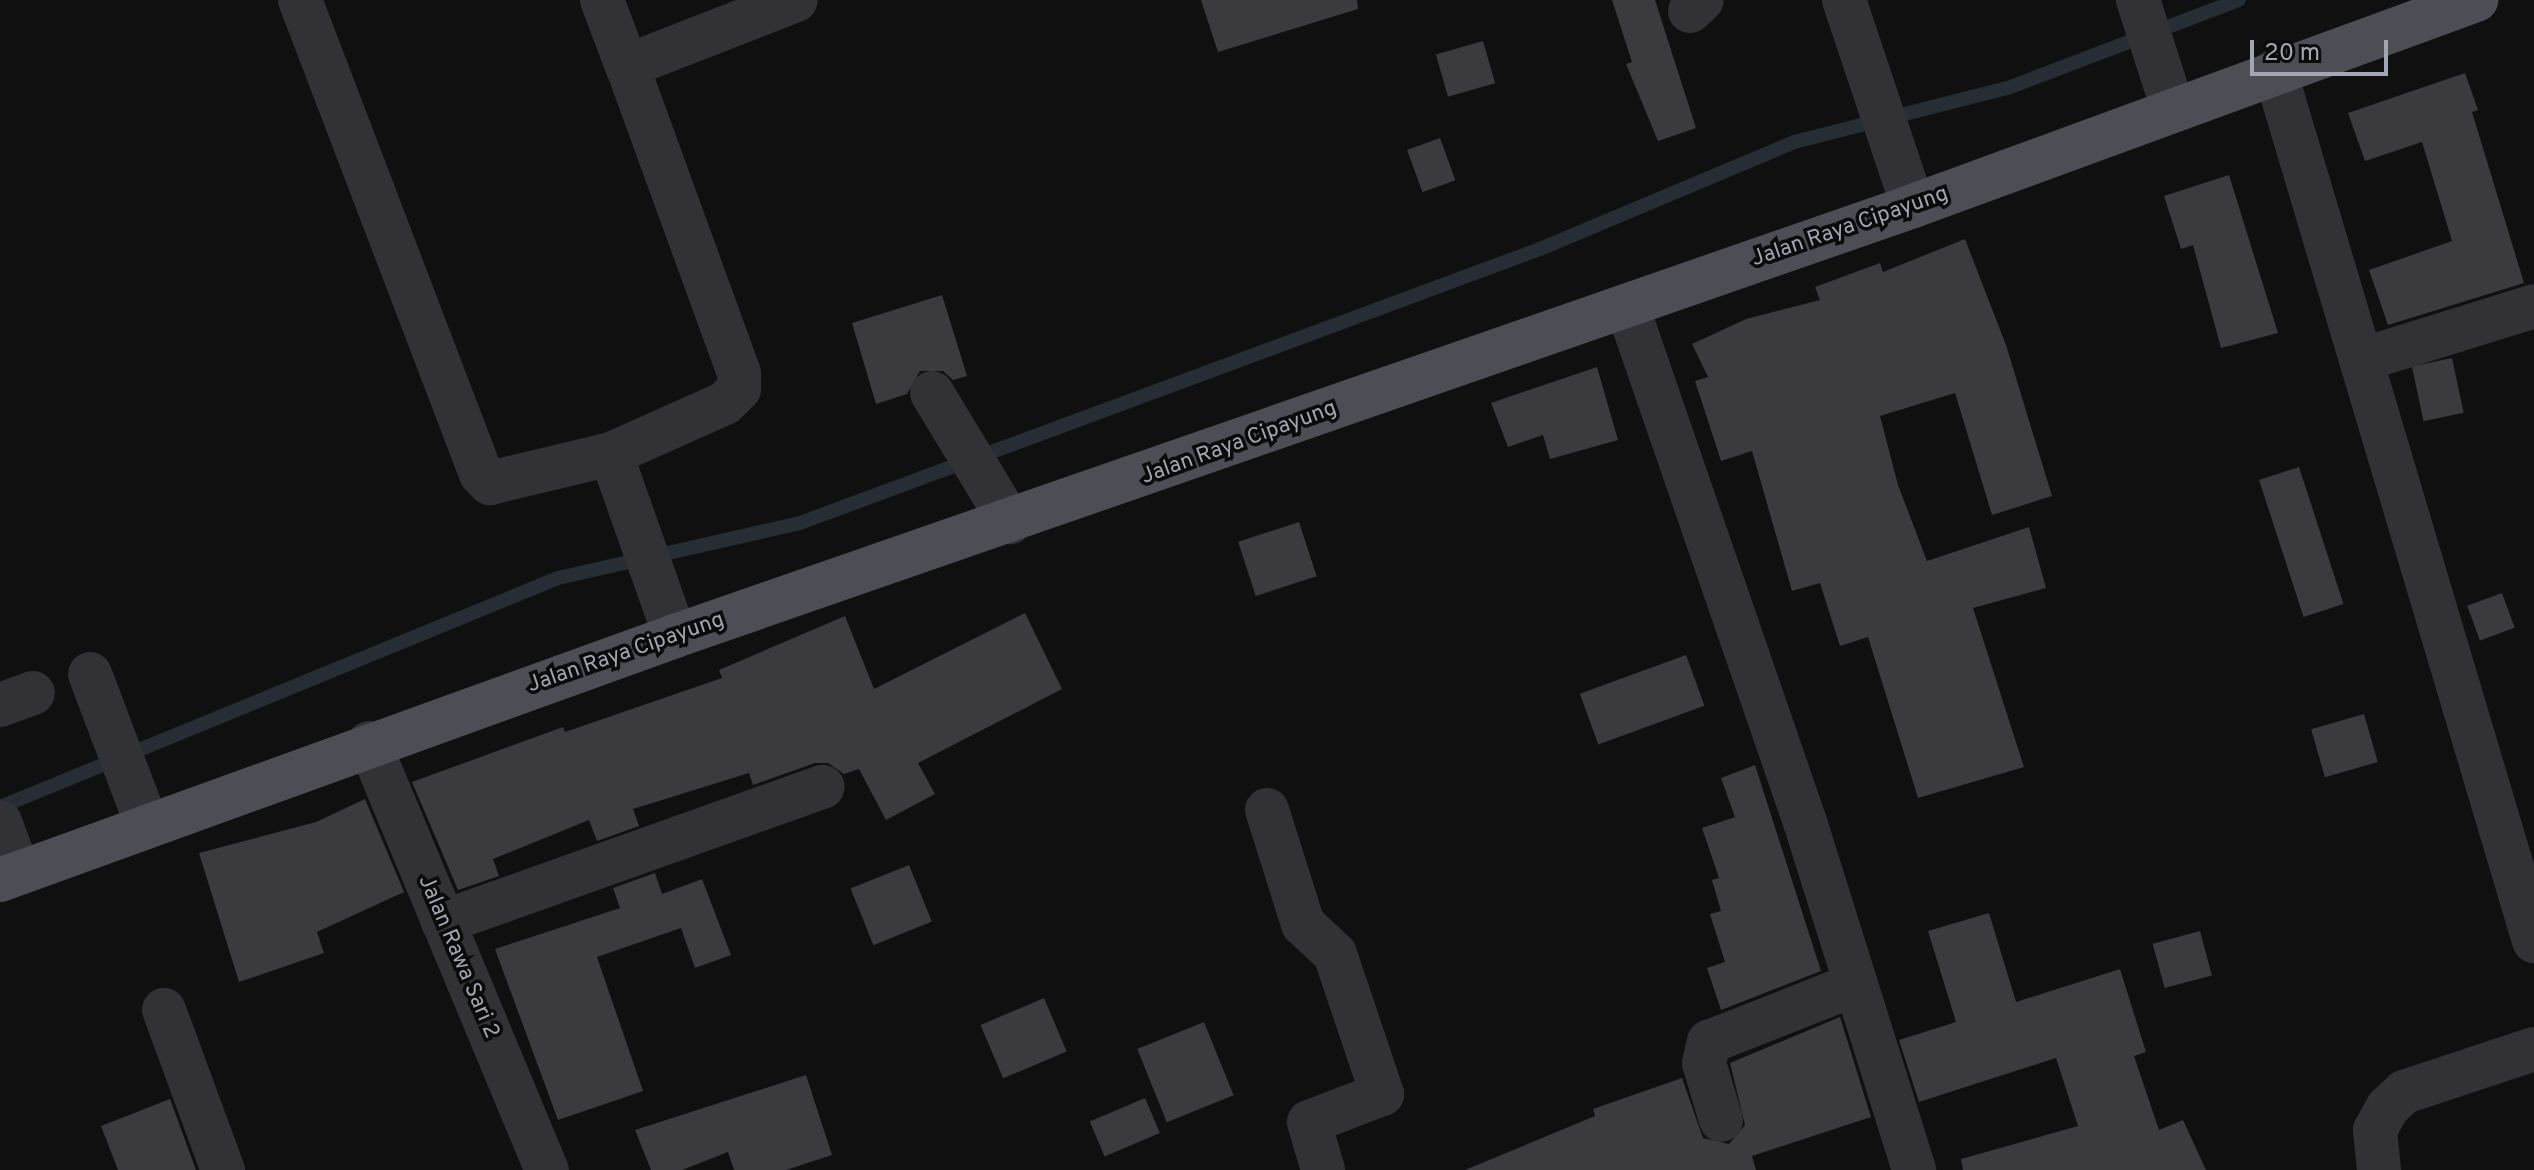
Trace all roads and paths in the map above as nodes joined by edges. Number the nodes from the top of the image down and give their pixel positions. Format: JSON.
{"nodes":[{"id":1,"x":300,"y":0,"type":"edge"},
{"id":2,"x":602,"y":0,"type":"edge"},
{"id":3,"x":796,"y":0,"type":"edge"},
{"id":4,"x":1844,"y":0,"type":"edge"},
{"id":5,"x":2138,"y":0,"type":"edge"},
{"id":6,"x":2476,"y":0,"type":"edge"},
{"id":7,"x":627,"y":66,"type":"junction"},
{"id":8,"x":2275,"y":71,"type":"junction"},
{"id":9,"x":2173,"y":109,"type":"junction"},
{"id":10,"x":1907,"y":190,"type":"junction"},
{"id":11,"x":1627,"y":306,"type":"junction"},
{"id":12,"x":2534,"y":306,"type":"edge"},
{"id":13,"x":2361,"y":360,"type":"junction"},
{"id":14,"x":932,"y":393,"type":"dead end"},
{"id":15,"x":611,"y":454,"type":"junction"},
{"id":16,"x":1001,"y":508,"type":"junction"},
{"id":17,"x":675,"y":636,"type":"junction"},
{"id":18,"x":90,"y":674,"type":"dead end"},
{"id":19,"x":369,"y":743,"type":"junction"},
{"id":20,"x":823,"y":787,"type":"dead end"},
{"id":21,"x":1267,"y":810,"type":"dead end"},
{"id":22,"x":147,"y":825,"type":"junction"},
{"id":23,"x":2,"y":826,"type":"edge"},
{"id":24,"x":9,"y":876,"type":"edge"},
{"id":25,"x":443,"y":922,"type":"junction"},
{"id":26,"x":2534,"y":941,"type":"edge"},
{"id":27,"x":1856,"y":984,"type":"junction"},
{"id":28,"x":164,"y":1010,"type":"dead end"},
{"id":29,"x":2534,"y":1049,"type":"edge"},
{"id":30,"x":1721,"y":1120,"type":"dead end"},
{"id":31,"x":223,"y":1170,"type":"edge"},
{"id":32,"x":547,"y":1170,"type":"edge"},
{"id":33,"x":1323,"y":1170,"type":"edge"},
{"id":34,"x":1914,"y":1170,"type":"edge"},
{"id":35,"x":2379,"y":1170,"type":"edge"}],
"edges":[{"from":1,"to":15,"type":"street"},
{"from":2,"to":7,"type":"street"},
{"from":3,"to":7,"type":"street"},
{"from":4,"to":10,"type":"street"},
{"from":5,"to":9,"type":"street"},
{"from":6,"to":8,"type":"main road","name":"Jalan Raya Cipayung"},
{"from":7,"to":15,"type":"street"},
{"from":8,"to":9,"type":"main road","name":"Jalan Raya Cipayung"},
{"from":8,"to":13,"type":"street"},
{"from":9,"to":10,"type":"main road","name":"Jalan Raya Cipayung"},
{"from":10,"to":11,"type":"main road","name":"Jalan Raya Cipayung"},
{"from":11,"to":16,"type":"main road","name":"Jalan Raya Cipayung"},
{"from":11,"to":27,"type":"street"},
{"from":12,"to":13,"type":"street"},
{"from":13,"to":26,"type":"street"},
{"from":14,"to":16,"type":"street"},
{"from":15,"to":17,"type":"street"},
{"from":16,"to":17,"type":"main road","name":"Jalan Raya Cipayung"},
{"from":17,"to":19,"type":"main road","name":"Jalan Raya Cipayung"},
{"from":18,"to":22,"type":"street"},
{"from":19,"to":22,"type":"main road","name":"Jalan Raya Cipayung"},
{"from":19,"to":25,"type":"street","name":"Jalan Rawa Sari 2"},
{"from":20,"to":25,"type":"street"},
{"from":21,"to":33,"type":"street"},
{"from":22,"to":24,"type":"main road","name":"Jalan Raya Cipayung"},
{"from":23,"to":24,"type":"street"},
{"from":25,"to":32,"type":"street","name":"Jalan Rawa Sari 2"},
{"from":27,"to":30,"type":"street"},
{"from":27,"to":34,"type":"street"},
{"from":28,"to":31,"type":"street"},
{"from":29,"to":35,"type":"street"}]}
